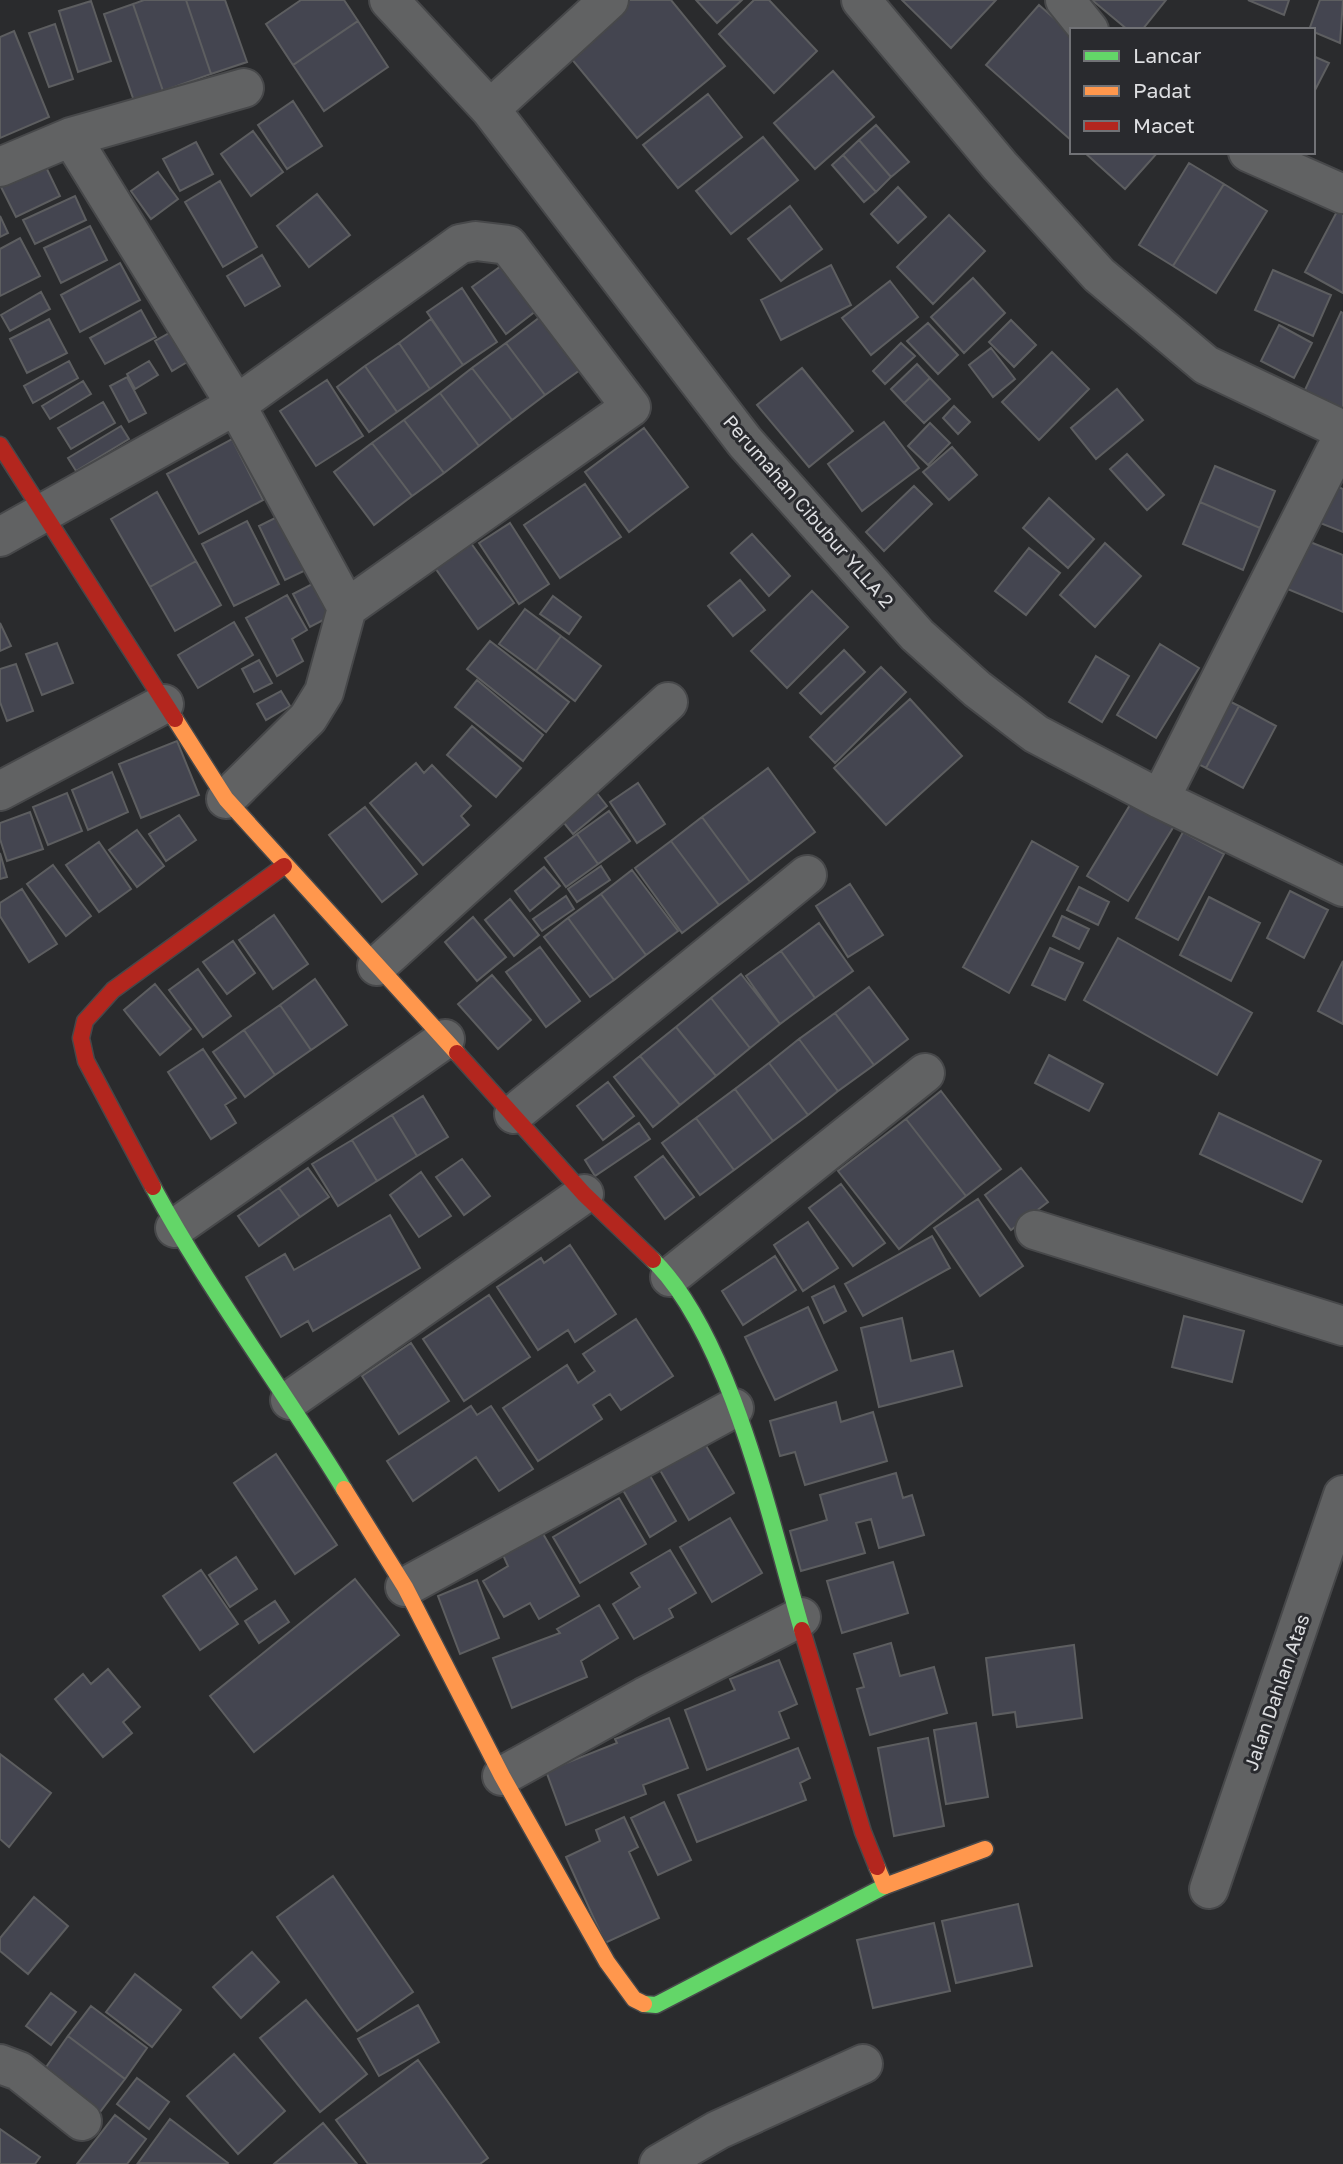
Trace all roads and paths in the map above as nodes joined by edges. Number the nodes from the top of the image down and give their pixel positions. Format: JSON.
{"nodes":[{"id":1,"x":389,"y":0,"type":"edge"},
{"id":2,"x":609,"y":0,"type":"edge"},
{"id":3,"x":861,"y":0,"type":"edge"},
{"id":4,"x":1065,"y":0,"type":"edge"},
{"id":5,"x":1087,"y":28,"type":"edge"},
{"id":6,"x":244,"y":88,"type":"dead end"},
{"id":7,"x":490,"y":109,"type":"junction"},
{"id":8,"x":71,"y":137,"type":"junction"},
{"id":9,"x":1253,"y":154,"type":"edge"},
{"id":10,"x":0,"y":167,"type":"edge"},
{"id":11,"x":1343,"y":194,"type":"edge"},
{"id":12,"x":236,"y":405,"type":"junction"},
{"id":13,"x":1343,"y":430,"type":"edge"},
{"id":14,"x":1343,"y":436,"type":"edge"},
{"id":15,"x":0,"y":445,"type":"edge"},
{"id":16,"x":43,"y":512,"type":"junction"},
{"id":17,"x":0,"y":537,"type":"edge"},
{"id":18,"x":347,"y":608,"type":"junction"},
{"id":19,"x":668,"y":702,"type":"dead end"},
{"id":20,"x":164,"y":704,"type":"junction"},
{"id":21,"x":0,"y":791,"type":"edge"},
{"id":22,"x":226,"y":799,"type":"junction"},
{"id":23,"x":1160,"y":799,"type":"junction"},
{"id":24,"x":284,"y":866,"type":"junction"},
{"id":25,"x":807,"y":875,"type":"dead end"},
{"id":26,"x":1343,"y":887,"type":"edge"},
{"id":27,"x":377,"y":966,"type":"junction"},
{"id":28,"x":445,"y":1039,"type":"junction"},
{"id":29,"x":925,"y":1073,"type":"dead end"},
{"id":30,"x":514,"y":1114,"type":"junction"},
{"id":31,"x":584,"y":1194,"type":"junction"},
{"id":32,"x":175,"y":1227,"type":"junction"},
{"id":33,"x":1035,"y":1230,"type":"dead end"},
{"id":34,"x":670,"y":1277,"type":"junction"},
{"id":35,"x":1343,"y":1325,"type":"edge"},
{"id":36,"x":290,"y":1400,"type":"junction"},
{"id":37,"x":734,"y":1408,"type":"junction"},
{"id":38,"x":1343,"y":1495,"type":"edge"},
{"id":39,"x":405,"y":1587,"type":"junction"},
{"id":40,"x":801,"y":1617,"type":"junction"},
{"id":41,"x":502,"y":1776,"type":"junction"},
{"id":42,"x":985,"y":1849,"type":"dead end"},
{"id":43,"x":885,"y":1886,"type":"junction"},
{"id":44,"x":1209,"y":1889,"type":"dead end"},
{"id":45,"x":0,"y":2064,"type":"edge"},
{"id":46,"x":863,"y":2064,"type":"dead end"},
{"id":47,"x":82,"y":2121,"type":"dead end"},
{"id":48,"x":659,"y":2164,"type":"edge"}],
"edges":[{"from":1,"to":7,"type":"street","name":"Perumahan Cibubur YLLA 2"},
{"from":2,"to":7,"type":"street"},
{"from":3,"to":13,"type":"street"},
{"from":4,"to":5,"type":"street"},
{"from":6,"to":8,"type":"street"},
{"from":7,"to":23,"type":"street","name":"Perumahan Cibubur YLLA 2"},
{"from":8,"to":10,"type":"street"},
{"from":8,"to":12,"type":"street"},
{"from":9,"to":11,"type":"street"},
{"from":12,"to":16,"type":"street"},
{"from":12,"to":18,"type":"street"},
{"from":12,"to":18,"type":"street"},
{"from":14,"to":23,"type":"street"},
{"from":15,"to":16,"type":"street"},
{"from":16,"to":17,"type":"street"},
{"from":16,"to":20,"type":"street"},
{"from":18,"to":22,"type":"street"},
{"from":19,"to":27,"type":"street"},
{"from":20,"to":21,"type":"street"},
{"from":20,"to":22,"type":"street"},
{"from":22,"to":24,"type":"street"},
{"from":23,"to":26,"type":"street","name":"Perumahan Cibubur YLLA 2"},
{"from":24,"to":27,"type":"street"},
{"from":24,"to":32,"type":"street"},
{"from":25,"to":30,"type":"street"},
{"from":27,"to":28,"type":"street"},
{"from":28,"to":30,"type":"street"},
{"from":28,"to":32,"type":"street"},
{"from":29,"to":34,"type":"street"},
{"from":30,"to":31,"type":"street"},
{"from":31,"to":34,"type":"street"},
{"from":31,"to":36,"type":"street"},
{"from":32,"to":36,"type":"street"},
{"from":33,"to":35,"type":"street"},
{"from":34,"to":37,"type":"street"},
{"from":36,"to":39,"type":"street"},
{"from":37,"to":39,"type":"street"},
{"from":37,"to":40,"type":"street"},
{"from":38,"to":44,"type":"street","name":"Jalan Dahlan Atas"},
{"from":39,"to":41,"type":"street"},
{"from":40,"to":41,"type":"street"},
{"from":40,"to":43,"type":"street"},
{"from":41,"to":43,"type":"street"},
{"from":42,"to":43,"type":"street"},
{"from":45,"to":47,"type":"street"},
{"from":46,"to":48,"type":"street"}]}
